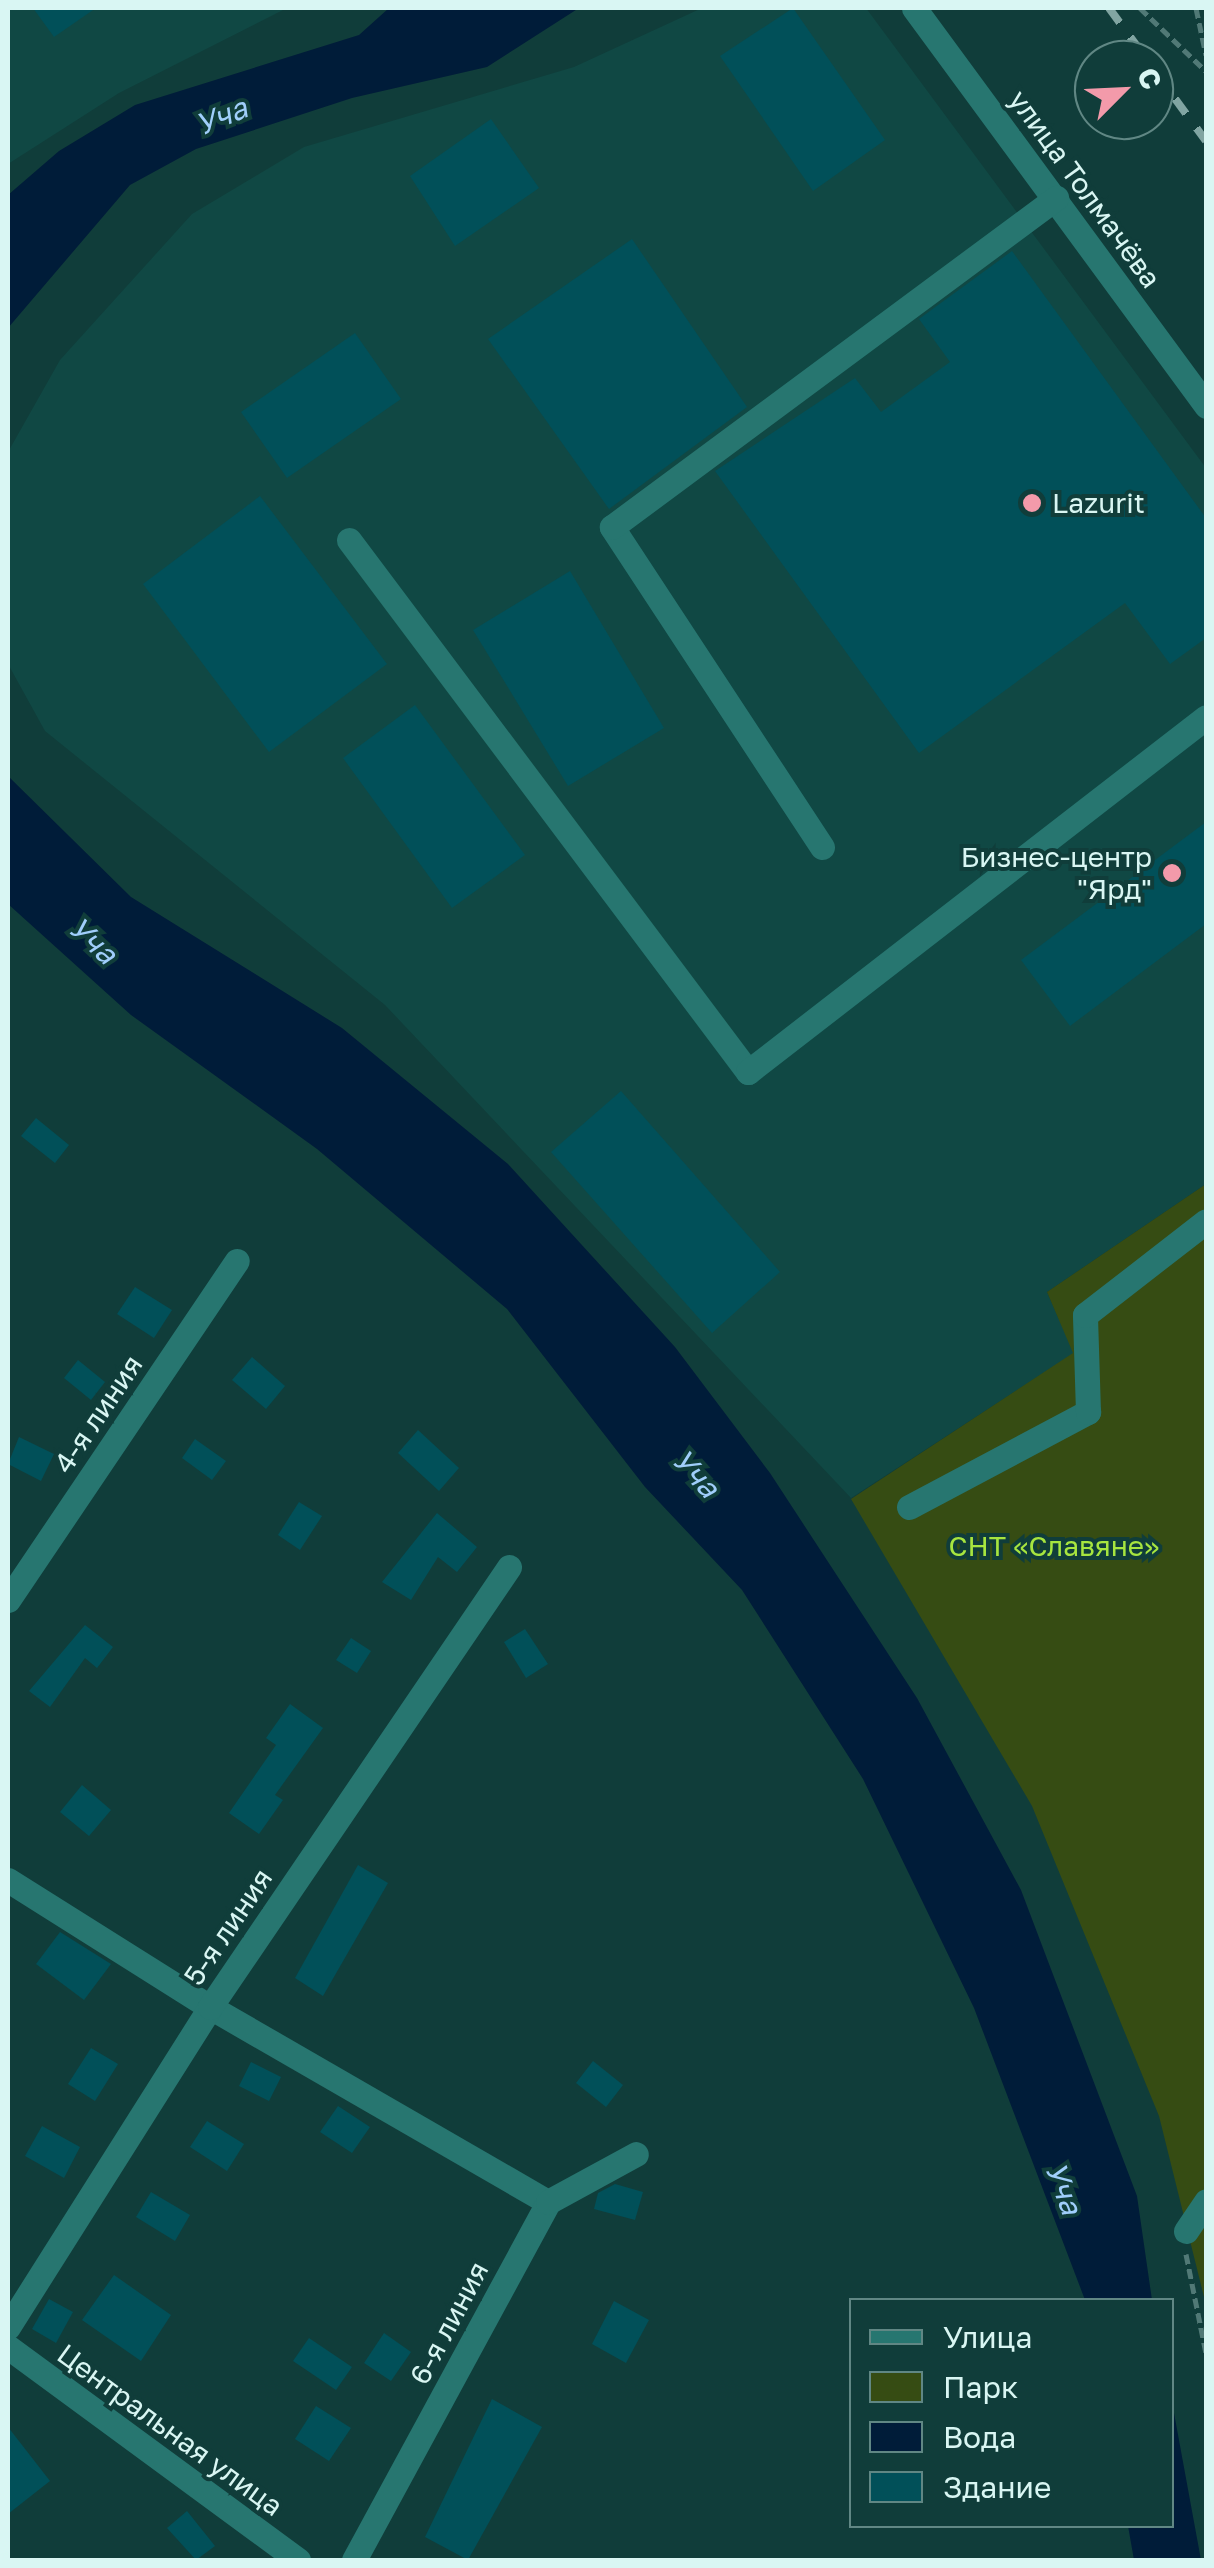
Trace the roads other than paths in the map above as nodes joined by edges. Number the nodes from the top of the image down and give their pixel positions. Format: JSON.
{"nodes":[{"id":1,"x":914,"y":8,"type":"edge"},
{"id":2,"x":1056,"y":198,"type":"junction"},
{"id":3,"x":1206,"y":406,"type":"edge"},
{"id":4,"x":349,"y":540,"type":"dead end"},
{"id":5,"x":1206,"y":718,"type":"edge"},
{"id":6,"x":822,"y":847,"type":"dead end"},
{"id":7,"x":1206,"y":1221,"type":"edge"},
{"id":8,"x":237,"y":1261,"type":"dead end"},
{"id":9,"x":909,"y":1506,"type":"dead end"},
{"id":10,"x":510,"y":1567,"type":"dead end"},
{"id":11,"x":8,"y":1600,"type":"edge"},
{"id":12,"x":8,"y":1880,"type":"edge"},
{"id":13,"x":210,"y":2008,"type":"junction"},
{"id":14,"x":636,"y":2154,"type":"dead end"},
{"id":15,"x":1206,"y":2200,"type":"edge"},
{"id":16,"x":548,"y":2202,"type":"junction"},
{"id":17,"x":1186,"y":2231,"type":"road end"},
{"id":18,"x":8,"y":2327,"type":"edge"},
{"id":19,"x":8,"y":2348,"type":"edge"},
{"id":20,"x":292,"y":2559,"type":"edge"},
{"id":21,"x":354,"y":2560,"type":"edge"}],
"edges":[{"from":1,"to":2,"type":"street","name":"улица Толмачёва"},
{"from":2,"to":3,"type":"street","name":"улица Толмачёва"},
{"from":2,"to":6,"type":"street"},
{"from":4,"to":5,"type":"street"},
{"from":7,"to":9,"type":"street"},
{"from":8,"to":11,"type":"street","name":"4-я линия"},
{"from":10,"to":13,"type":"street","name":"5-я линия"},
{"from":12,"to":13,"type":"street"},
{"from":13,"to":16,"type":"street"},
{"from":13,"to":18,"type":"street","name":"5-я линия"},
{"from":14,"to":16,"type":"street"},
{"from":15,"to":17,"type":"street"},
{"from":16,"to":21,"type":"street","name":"6-я линия"},
{"from":19,"to":20,"type":"street","name":"Центральная улица"}]}
